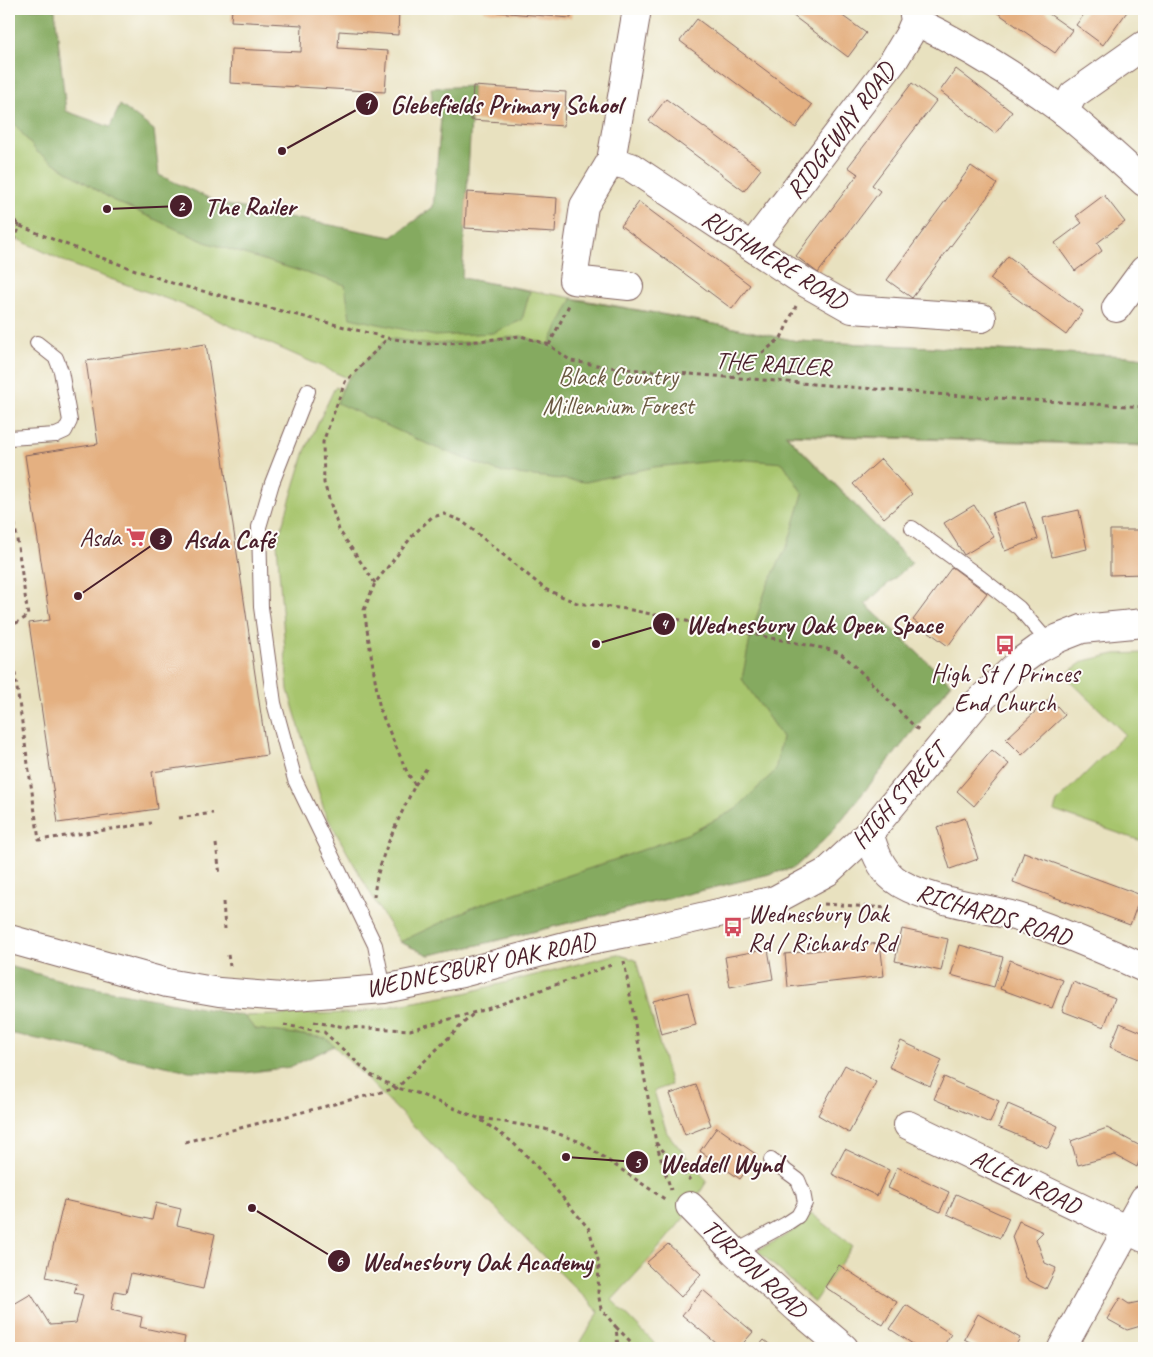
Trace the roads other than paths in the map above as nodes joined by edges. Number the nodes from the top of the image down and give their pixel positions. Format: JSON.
{"nodes":[{"id":1,"x":637,"y":9,"type":"edge"},
{"id":2,"x":914,"y":15,"type":"edge"},
{"id":3,"x":1144,"y":45,"type":"edge"},
{"id":4,"x":1064,"y":112,"type":"junction"},
{"id":5,"x":611,"y":161,"type":"junction"},
{"id":6,"x":1144,"y":182,"type":"edge"},
{"id":7,"x":752,"y":246,"type":"junction"},
{"id":8,"x":1144,"y":270,"type":"edge"},
{"id":9,"x":629,"y":286,"type":"dead end"},
{"id":10,"x":1116,"y":308,"type":"dead end"},
{"id":11,"x":982,"y":318,"type":"dead end"},
{"id":12,"x":37,"y":343,"type":"dead end"},
{"id":13,"x":308,"y":391,"type":"dead end"},
{"id":14,"x":9,"y":438,"type":"edge"},
{"id":15,"x":912,"y":528,"type":"dead end"},
{"id":16,"x":1144,"y":623,"type":"edge"},
{"id":17,"x":1049,"y":643,"type":"junction"},
{"id":18,"x":869,"y":833,"type":"junction"},
{"id":19,"x":827,"y":872,"type":"joint"},
{"id":20,"x":9,"y":939,"type":"edge"},
{"id":21,"x":1144,"y":968,"type":"edge"},
{"id":22,"x":384,"y":989,"type":"junction"},
{"id":23,"x":908,"y":1125,"type":"dead end"},
{"id":24,"x":771,"y":1160,"type":"dead end"},
{"id":25,"x":1144,"y":1199,"type":"edge"},
{"id":26,"x":683,"y":1207,"type":"road end"},
{"id":27,"x":1136,"y":1234,"type":"edge"},
{"id":28,"x":734,"y":1252,"type":"junction"},
{"id":29,"x":844,"y":1348,"type":"edge"},
{"id":30,"x":1062,"y":1348,"type":"edge"}],
"edges":[{"from":1,"to":5,"type":"street"},
{"from":2,"to":4,"type":"street"},
{"from":2,"to":7,"type":"street","name":"RIDGEWAY ROAD"},
{"from":3,"to":4,"type":"street"},
{"from":4,"to":6,"type":"street"},
{"from":5,"to":7,"type":"street","name":"RUSHMERE ROAD"},
{"from":5,"to":9,"type":"street"},
{"from":7,"to":11,"type":"street","name":"RUSHMERE ROAD"},
{"from":8,"to":10,"type":"street"},
{"from":12,"to":14,"type":"lane"},
{"from":13,"to":22,"type":"lane"},
{"from":15,"to":17,"type":"lane"},
{"from":16,"to":17,"type":"street","name":"HIGH STREET"},
{"from":17,"to":18,"type":"street","name":"HIGH STREET"},
{"from":18,"to":19,"type":"street","name":"HIGH STREET"},
{"from":18,"to":21,"type":"street","name":"RICHARDS ROAD"},
{"from":19,"to":22,"type":"street","name":"WEDNESBURY OAK ROAD"},
{"from":20,"to":22,"type":"street","name":"WEDNESBURY OAK ROAD"},
{"from":23,"to":27,"type":"street","name":"ALLEN ROAD"},
{"from":24,"to":28,"type":"lane"},
{"from":25,"to":27,"type":"street"},
{"from":26,"to":28,"type":"street","name":"TURTON ROAD"},
{"from":27,"to":30,"type":"street"},
{"from":28,"to":29,"type":"street","name":"TURTON ROAD"}]}
